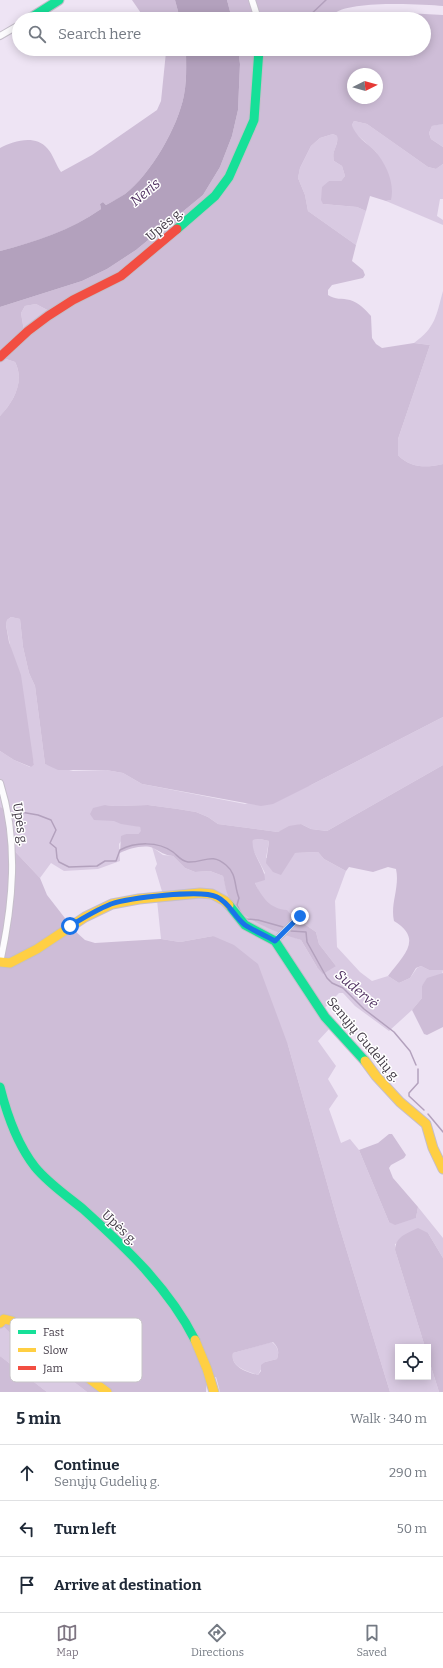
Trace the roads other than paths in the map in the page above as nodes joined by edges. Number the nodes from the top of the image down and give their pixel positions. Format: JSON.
{"nodes":[{"id":1,"x":59,"y":0,"type":"edge"},
{"id":2,"x":252,"y":0,"type":"edge"},
{"id":3,"x":40,"y":12,"type":"edge"},
{"id":4,"x":256,"y":12,"type":"edge"},
{"id":5,"x":12,"y":29,"type":"edge"},
{"id":6,"x":0,"y":36,"type":"edge"},
{"id":7,"x":259,"y":56,"type":"edge"},
{"id":8,"x":0,"y":357,"type":"edge"},
{"id":9,"x":0,"y":783,"type":"edge"},
{"id":10,"x":300,"y":916,"type":"dead end"},
{"id":11,"x":275,"y":941,"type":"junction"},
{"id":12,"x":0,"y":963,"type":"edge"},
{"id":13,"x":0,"y":1087,"type":"edge"},
{"id":14,"x":443,"y":1169,"type":"edge"},
{"id":15,"x":10,"y":1320,"type":"edge"},
{"id":16,"x":0,"y":1323,"type":"edge"},
{"id":17,"x":94,"y":1382,"type":"edge"},
{"id":18,"x":107,"y":1392,"type":"edge"},
{"id":19,"x":214,"y":1392,"type":"edge"}],
"edges":[{"from":1,"to":3,"type":"street"},
{"from":2,"to":4,"type":"street"},
{"from":5,"to":6,"type":"street"},
{"from":7,"to":8,"type":"street","name":"Upės g."},
{"from":9,"to":12,"type":"street","name":"Upės g."},
{"from":10,"to":11,"type":"street"},
{"from":11,"to":12,"type":"street","name":"Senųjų Gudelių g."},
{"from":11,"to":14,"type":"street","name":"Senųjų Gudelių g."},
{"from":13,"to":19,"type":"street","name":"Upės g."},
{"from":15,"to":16,"type":"street"},
{"from":17,"to":18,"type":"street"}]}
